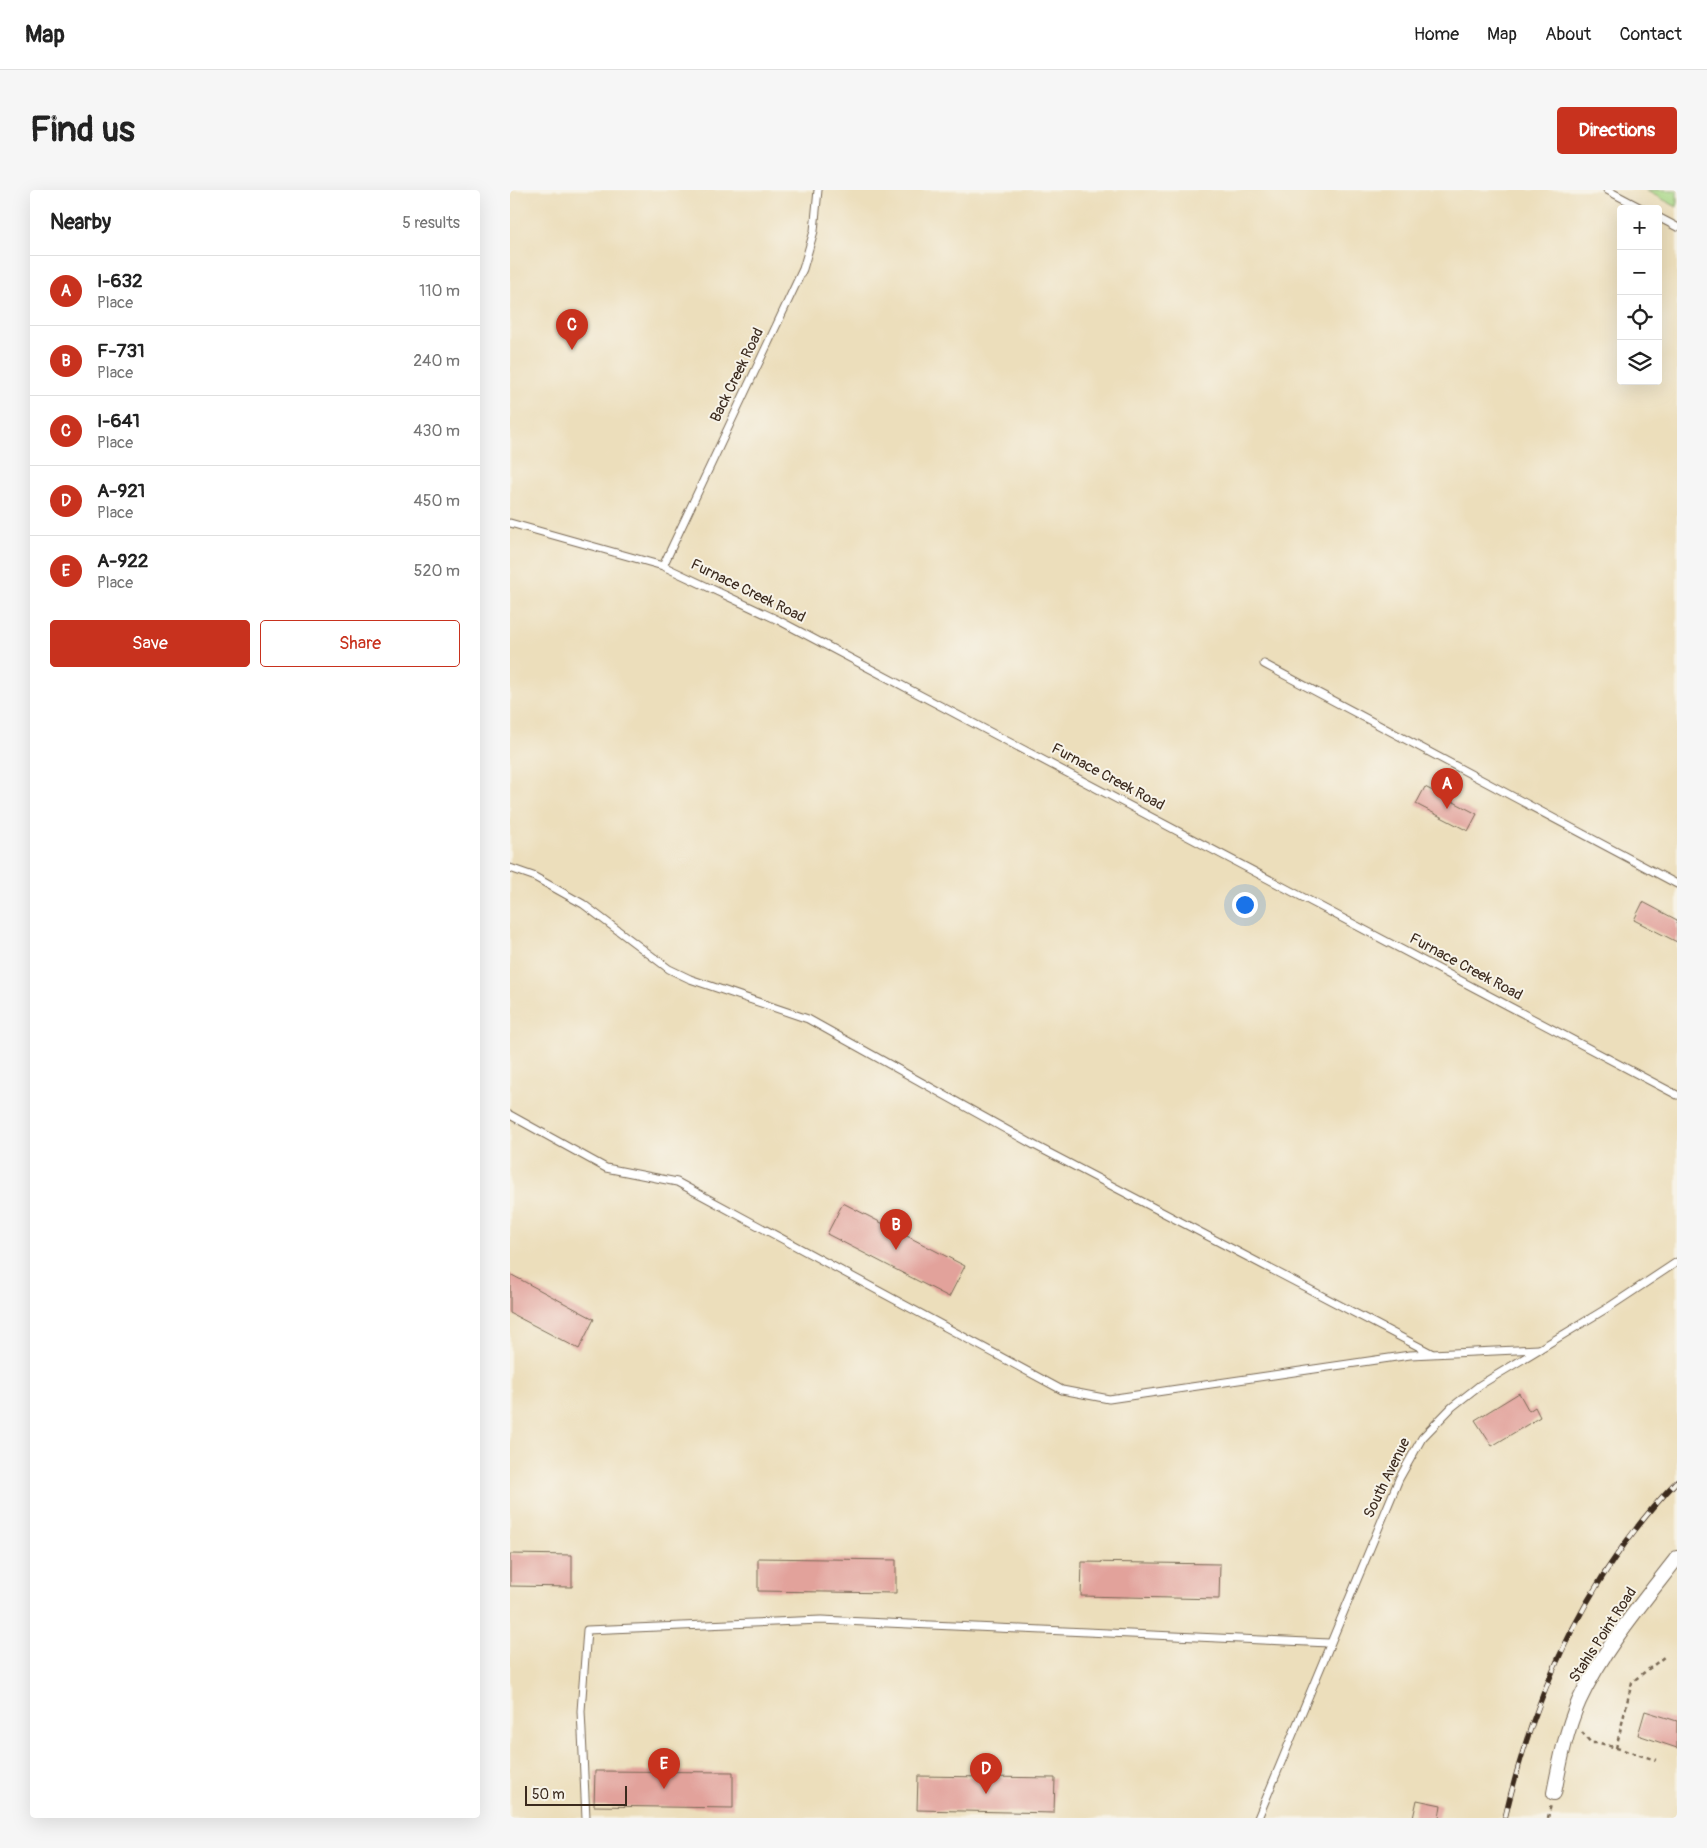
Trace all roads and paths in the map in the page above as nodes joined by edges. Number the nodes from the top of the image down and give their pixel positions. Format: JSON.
{"nodes":[{"id":1,"x":818,"y":190,"type":"edge"},
{"id":2,"x":1607,"y":190,"type":"edge"},
{"id":3,"x":1635,"y":205,"type":"edge"},
{"id":4,"x":1662,"y":219,"type":"edge"},
{"id":5,"x":1677,"y":227,"type":"edge"},
{"id":6,"x":510,"y":523,"type":"edge"},
{"id":7,"x":663,"y":566,"type":"junction"},
{"id":8,"x":1264,"y":664,"type":"dead end"},
{"id":9,"x":510,"y":868,"type":"edge"},
{"id":10,"x":1677,"y":884,"type":"edge"},
{"id":11,"x":1677,"y":1095,"type":"edge"},
{"id":12,"x":510,"y":1115,"type":"edge"},
{"id":13,"x":1677,"y":1262,"type":"edge"},
{"id":14,"x":1539,"y":1349,"type":"junction"},
{"id":15,"x":1433,"y":1354,"type":"junction"},
{"id":16,"x":1677,"y":1558,"type":"edge"},
{"id":17,"x":1329,"y":1643,"type":"junction"},
{"id":18,"x":1664,"y":1657,"type":"dead end"},
{"id":19,"x":1572,"y":1719,"type":"junction"},
{"id":20,"x":1616,"y":1748,"type":"junction"},
{"id":21,"x":1656,"y":1760,"type":"dead end"},
{"id":22,"x":1554,"y":1793,"type":"dead end"},
{"id":23,"x":586,"y":1818,"type":"edge"},
{"id":24,"x":1258,"y":1818,"type":"edge"}],
"edges":[{"from":1,"to":7,"type":"lane","name":"Back Creek Road"},
{"from":2,"to":3,"type":"lane"},
{"from":4,"to":5,"type":"lane"},
{"from":6,"to":7,"type":"lane","name":"Furnace Creek Road"},
{"from":7,"to":11,"type":"lane","name":"Furnace Creek Road"},
{"from":8,"to":10,"type":"lane"},
{"from":9,"to":15,"type":"lane"},
{"from":12,"to":15,"type":"lane"},
{"from":13,"to":14,"type":"lane","name":"South Avenue"},
{"from":14,"to":15,"type":"lane"},
{"from":14,"to":17,"type":"lane","name":"South Avenue"},
{"from":16,"to":19,"type":"street","name":"Stahls Point Road"},
{"from":17,"to":23,"type":"lane"},
{"from":17,"to":24,"type":"lane","name":"South Avenue"},
{"from":18,"to":20,"type":"path"},
{"from":19,"to":20,"type":"path"},
{"from":19,"to":22,"type":"street","name":"Stahls Point Road"},
{"from":20,"to":21,"type":"path"}]}
